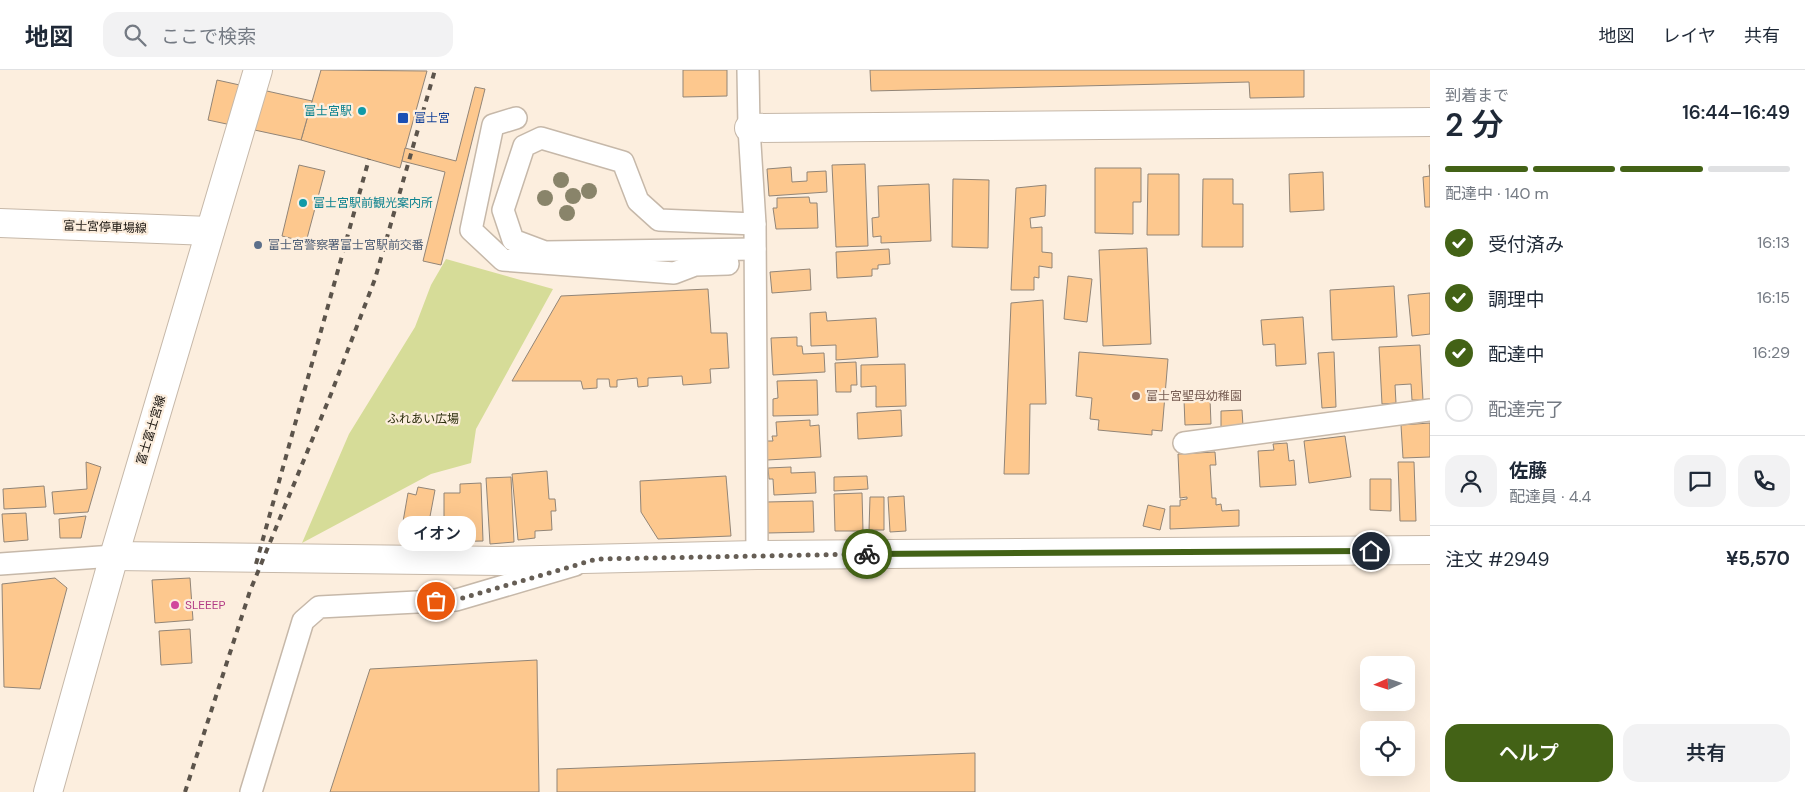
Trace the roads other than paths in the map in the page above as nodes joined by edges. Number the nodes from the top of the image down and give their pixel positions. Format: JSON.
{"nodes":[{"id":1,"x":258,"y":70,"type":"edge"},
{"id":2,"x":748,"y":70,"type":"edge"},
{"id":3,"x":516,"y":118,"type":"dead end"},
{"id":4,"x":1430,"y":122,"type":"edge"},
{"id":5,"x":748,"y":128,"type":"junction"},
{"id":6,"x":0,"y":223,"type":"edge"},
{"id":7,"x":755,"y":224,"type":"junction"},
{"id":8,"x":210,"y":231,"type":"junction"},
{"id":9,"x":755,"y":249,"type":"junction"},
{"id":10,"x":728,"y":264,"type":"dead end"},
{"id":11,"x":1430,"y":410,"type":"edge"},
{"id":12,"x":1184,"y":443,"type":"dead end"},
{"id":13,"x":1430,"y":550,"type":"edge"},
{"id":14,"x":757,"y":555,"type":"junction"},
{"id":15,"x":114,"y":556,"type":"junction"},
{"id":16,"x":597,"y":559,"type":"junction"},
{"id":17,"x":0,"y":564,"type":"edge"},
{"id":18,"x":48,"y":792,"type":"edge"},
{"id":19,"x":251,"y":792,"type":"edge"}],
"edges":[{"from":1,"to":8,"type":"street","name":"富士富士宮線"},
{"from":2,"to":5,"type":"street"},
{"from":3,"to":10,"type":"street"},
{"from":4,"to":5,"type":"street"},
{"from":5,"to":7,"type":"street"},
{"from":6,"to":8,"type":"street","name":"富士宮停車場線"},
{"from":7,"to":9,"type":"street"},
{"from":7,"to":9,"type":"street"},
{"from":8,"to":15,"type":"street","name":"富士富士宮線"},
{"from":9,"to":14,"type":"street"},
{"from":11,"to":12,"type":"street"},
{"from":13,"to":14,"type":"street"},
{"from":14,"to":16,"type":"street"},
{"from":15,"to":16,"type":"street"},
{"from":15,"to":17,"type":"street"},
{"from":15,"to":18,"type":"street","name":"富士富士宮線"},
{"from":16,"to":19,"type":"street"}]}
